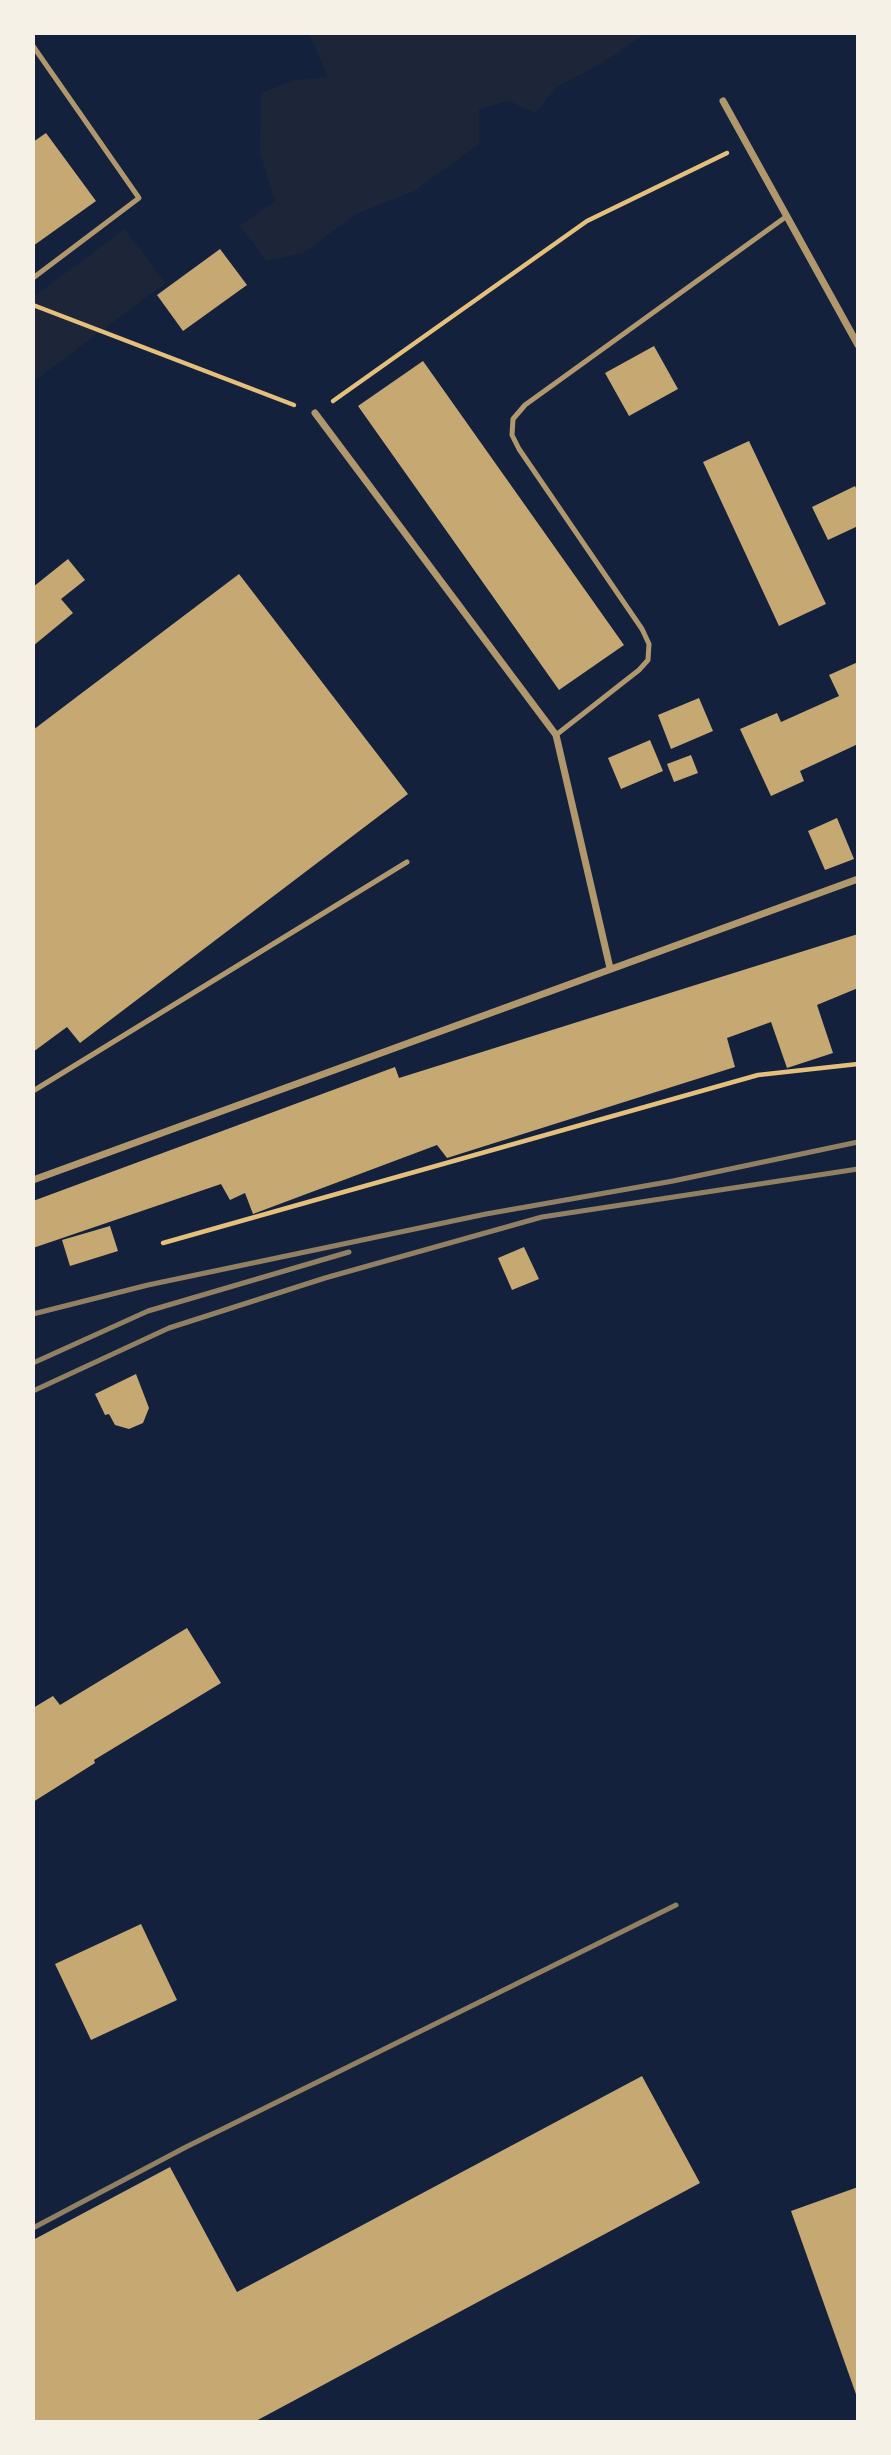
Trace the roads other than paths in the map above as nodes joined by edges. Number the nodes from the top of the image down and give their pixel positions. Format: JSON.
{"nodes":[{"id":1,"x":33,"y":46,"type":"edge"},
{"id":2,"x":723,"y":100,"type":"dead end"},
{"id":3,"x":787,"y":216,"type":"junction"},
{"id":4,"x":33,"y":278,"type":"edge"},
{"id":5,"x":858,"y":345,"type":"edge"},
{"id":6,"x":315,"y":413,"type":"road end"},
{"id":7,"x":556,"y":735,"type":"junction"},
{"id":8,"x":407,"y":862,"type":"dead end"},
{"id":9,"x":858,"y":879,"type":"edge"},
{"id":10,"x":610,"y":968,"type":"junction"},
{"id":11,"x":33,"y":1090,"type":"edge"},
{"id":12,"x":33,"y":1180,"type":"edge"}],
"edges":[{"from":1,"to":4,"type":"lane"},
{"from":2,"to":3,"type":"street"},
{"from":3,"to":5,"type":"street"},
{"from":3,"to":7,"type":"lane"},
{"from":6,"to":7,"type":"street"},
{"from":7,"to":10,"type":"street"},
{"from":8,"to":11,"type":"lane"},
{"from":9,"to":10,"type":"street"},
{"from":10,"to":12,"type":"street"}]}
